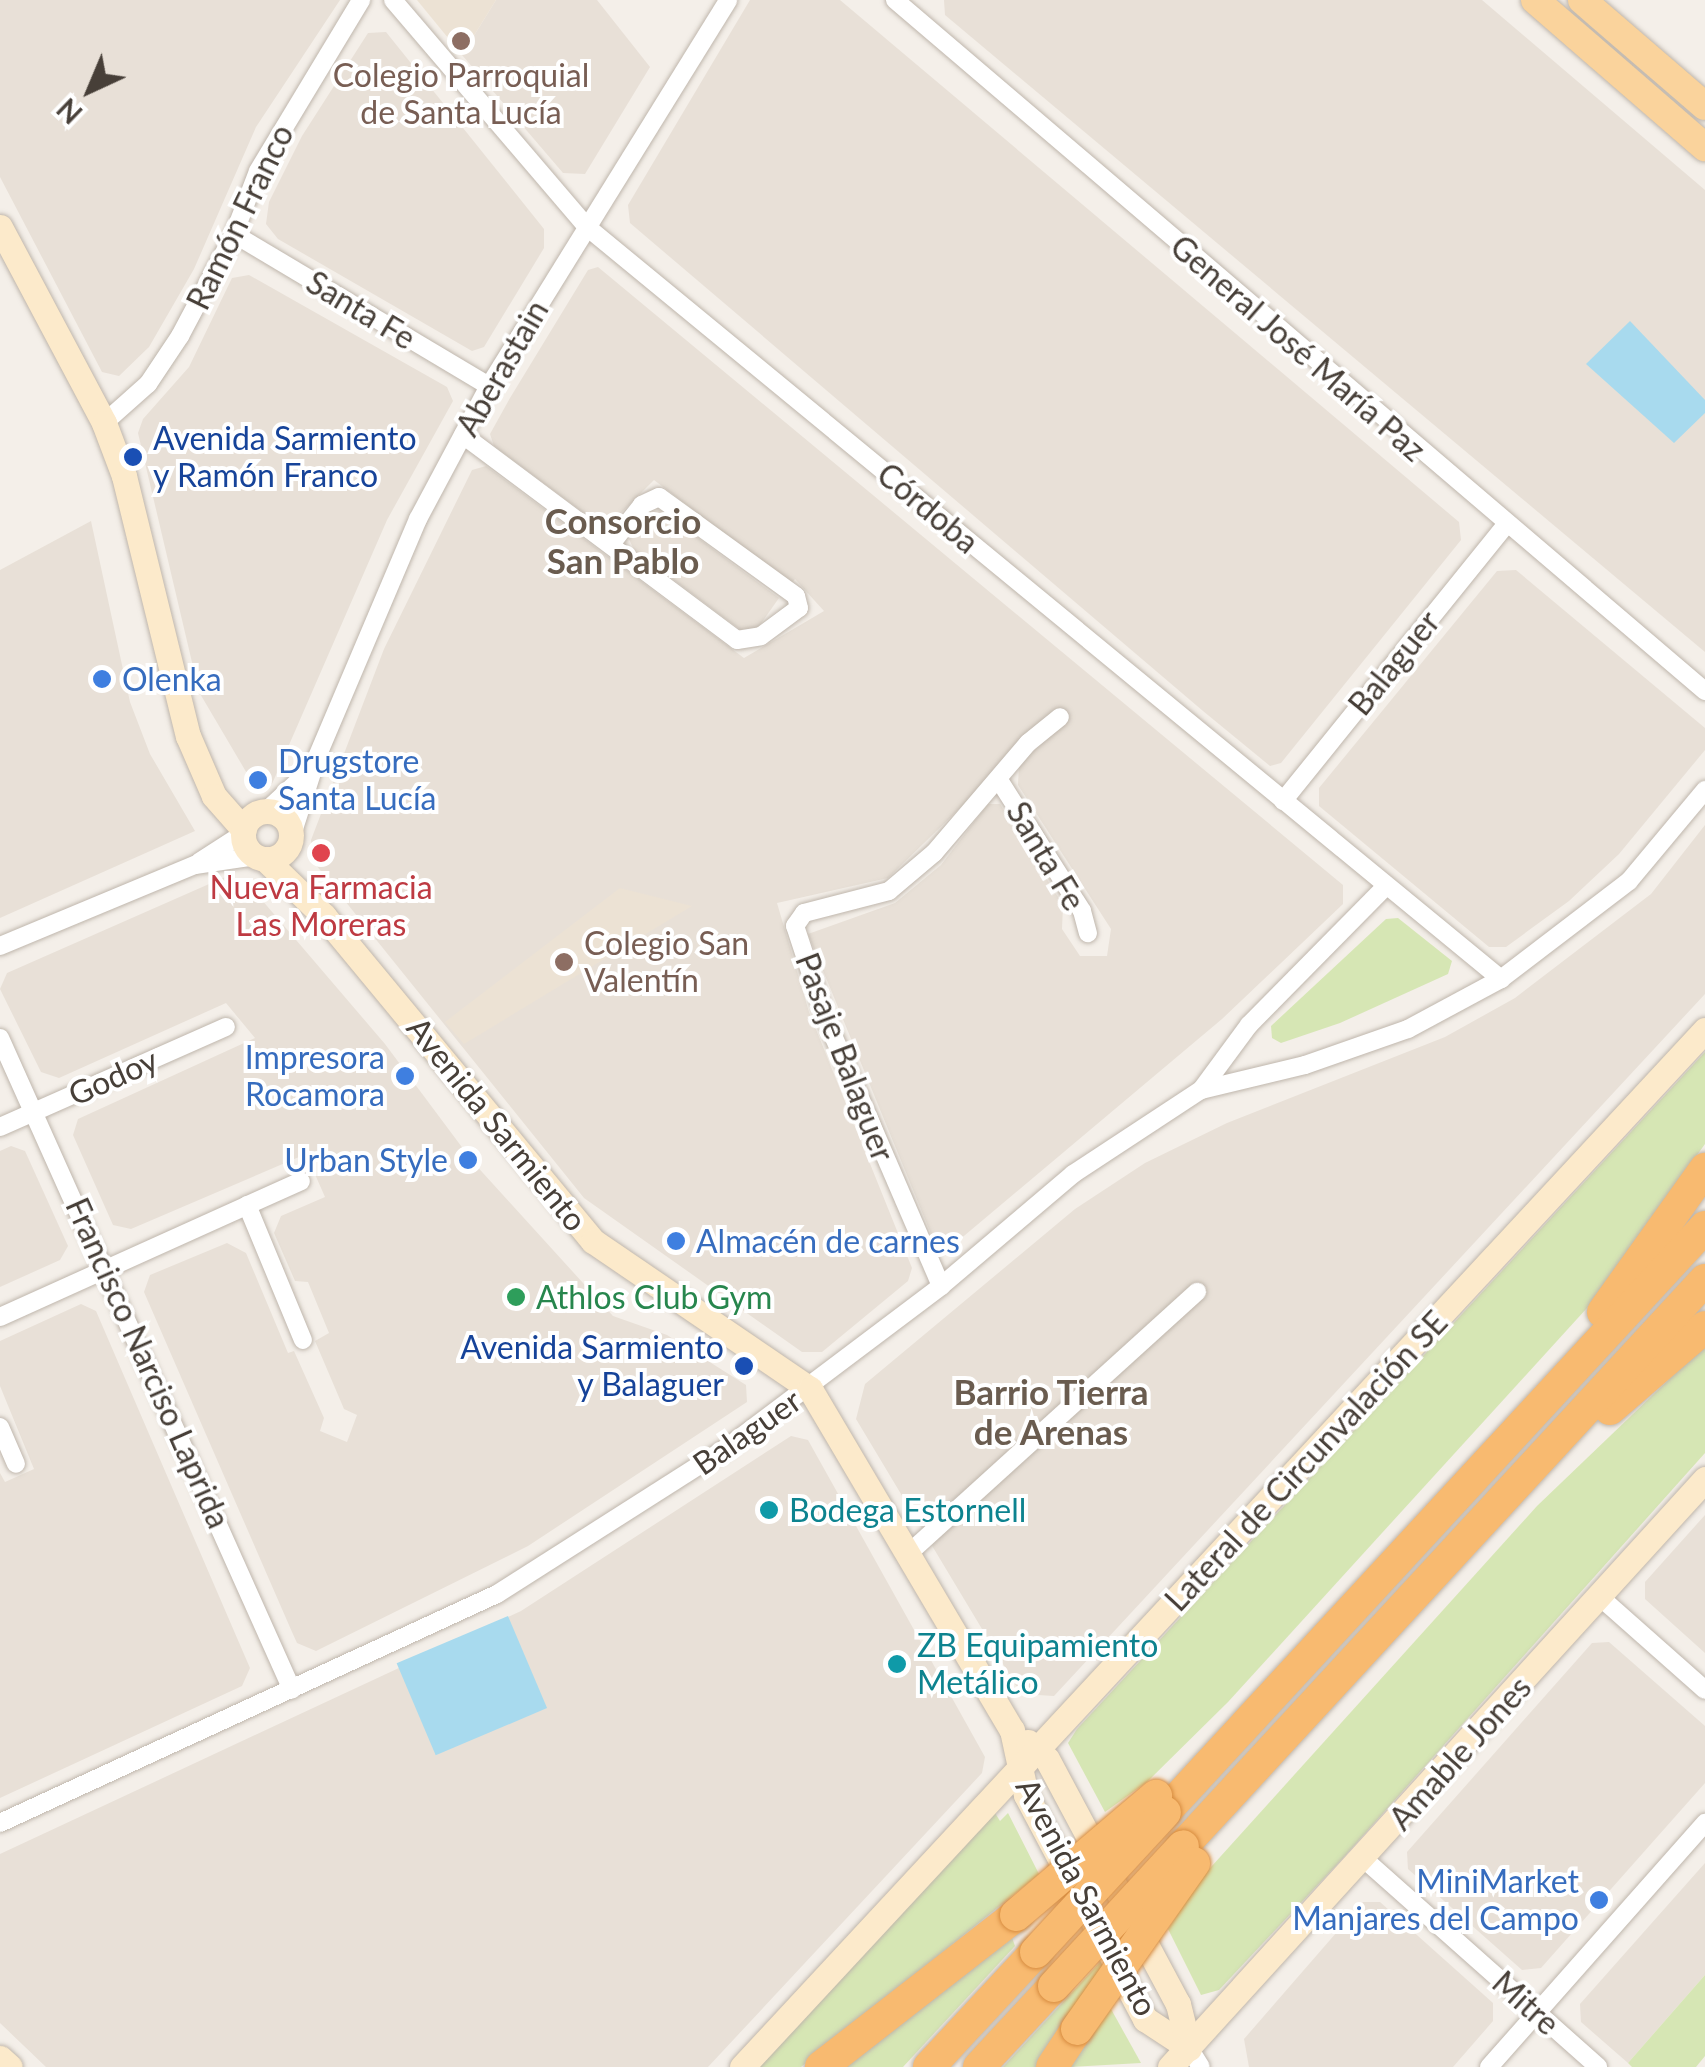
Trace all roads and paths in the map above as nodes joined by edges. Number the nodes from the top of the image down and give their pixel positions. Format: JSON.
{"nodes":[{"id":1,"x":361,"y":0,"type":"edge"},
{"id":2,"x":393,"y":0,"type":"edge"},
{"id":3,"x":728,"y":0,"type":"edge"},
{"id":4,"x":896,"y":0,"type":"edge"},
{"id":5,"x":1535,"y":0,"type":"edge"},
{"id":6,"x":1582,"y":0,"type":"edge"},
{"id":7,"x":1705,"y":106,"type":"edge"},
{"id":8,"x":1705,"y":147,"type":"edge"},
{"id":9,"x":587,"y":226,"type":"junction"},
{"id":10,"x":0,"y":227,"type":"edge"},
{"id":11,"x":234,"y":234,"type":"junction"},
{"id":12,"x":488,"y":386,"type":"junction"},
{"id":13,"x":104,"y":423,"type":"junction"},
{"id":14,"x":463,"y":435,"type":"junction"},
{"id":15,"x":1504,"y":526,"type":"junction"},
{"id":16,"x":611,"y":544,"type":"junction"},
{"id":17,"x":1705,"y":691,"type":"edge"},
{"id":18,"x":1060,"y":717,"type":"dead end"},
{"id":19,"x":317,"y":757,"type":"junction"},
{"id":20,"x":999,"y":780,"type":"junction"},
{"id":21,"x":1705,"y":790,"type":"edge"},
{"id":22,"x":1283,"y":801,"type":"junction"},
{"id":23,"x":253,"y":821,"type":"junction"},
{"id":24,"x":291,"y":837,"type":"junction"},
{"id":25,"x":261,"y":858,"type":"junction"},
{"id":26,"x":195,"y":865,"type":"junction"},
{"id":27,"x":1386,"y":886,"type":"junction"},
{"id":28,"x":324,"y":916,"type":"junction"},
{"id":29,"x":1088,"y":933,"type":"dead end"},
{"id":30,"x":0,"y":946,"type":"edge"},
{"id":31,"x":1501,"y":979,"type":"junction"},
{"id":32,"x":226,"y":1027,"type":"dead end"},
{"id":33,"x":1705,"y":1030,"type":"edge"},
{"id":34,"x":0,"y":1038,"type":"edge"},
{"id":35,"x":1201,"y":1090,"type":"junction"},
{"id":36,"x":34,"y":1112,"type":"junction"},
{"id":37,"x":0,"y":1128,"type":"edge"},
{"id":38,"x":1705,"y":1169,"type":"edge"},
{"id":39,"x":301,"y":1181,"type":"dead end"},
{"id":40,"x":247,"y":1205,"type":"junction"},
{"id":41,"x":1705,"y":1228,"type":"edge"},
{"id":42,"x":107,"y":1266,"type":"junction"},
{"id":43,"x":1705,"y":1280,"type":"edge"},
{"id":44,"x":941,"y":1286,"type":"junction"},
{"id":45,"x":1197,"y":1292,"type":"dead end"},
{"id":46,"x":0,"y":1316,"type":"edge"},
{"id":47,"x":1705,"y":1328,"type":"edge"},
{"id":48,"x":303,"y":1340,"type":"dead end"},
{"id":49,"x":810,"y":1389,"type":"junction"},
{"id":50,"x":0,"y":1427,"type":"edge"},
{"id":51,"x":1498,"y":1451,"type":"junction"},
{"id":52,"x":16,"y":1464,"type":"dead end"},
{"id":53,"x":1705,"y":1478,"type":"edge"},
{"id":54,"x":1493,"y":1510,"type":"junction"},
{"id":55,"x":909,"y":1553,"type":"junction"},
{"id":56,"x":1600,"y":1597,"type":"junction"},
{"id":57,"x":292,"y":1690,"type":"junction"},
{"id":58,"x":1705,"y":1690,"type":"edge"},
{"id":59,"x":1012,"y":1730,"type":"junction"},
{"id":60,"x":1038,"y":1750,"type":"junction"},
{"id":61,"x":1019,"y":1770,"type":"junction"},
{"id":62,"x":1160,"y":1804,"type":"junction"},
{"id":63,"x":0,"y":1823,"type":"edge"},
{"id":64,"x":1705,"y":1824,"type":"edge"},
{"id":65,"x":1188,"y":1854,"type":"junction"},
{"id":66,"x":1364,"y":1859,"type":"junction"},
{"id":67,"x":1537,"y":2013,"type":"junction"},
{"id":68,"x":0,"y":2058,"type":"edge"},
{"id":69,"x":1195,"y":2058,"type":"edge"},
{"id":70,"x":10,"y":2067,"type":"edge"},
{"id":71,"x":742,"y":2067,"type":"edge"},
{"id":72,"x":821,"y":2067,"type":"edge"},
{"id":73,"x":929,"y":2067,"type":"edge"},
{"id":74,"x":979,"y":2067,"type":"edge"},
{"id":75,"x":1052,"y":2067,"type":"edge"},
{"id":76,"x":1170,"y":2067,"type":"edge"},
{"id":77,"x":1489,"y":2067,"type":"edge"},
{"id":78,"x":1598,"y":2067,"type":"edge"}],
"edges":[{"from":1,"to":11,"type":"street","name":"Ramón Franco"},
{"from":2,"to":9,"type":"street","name":"Córdoba"},
{"from":3,"to":9,"type":"street","name":"Aberastain"},
{"from":4,"to":15,"type":"street","name":"General José María Paz"},
{"from":5,"to":8,"type":"main road"},
{"from":6,"to":7,"type":"main road"},
{"from":9,"to":12,"type":"street","name":"Aberastain"},
{"from":9,"to":22,"type":"street","name":"Córdoba"},
{"from":10,"to":13,"type":"street"},
{"from":11,"to":12,"type":"street","name":"Santa Fe"},
{"from":11,"to":13,"type":"street","name":"Ramón Franco"},
{"from":12,"to":14,"type":"street","name":"Aberastain"},
{"from":13,"to":23,"type":"street"},
{"from":14,"to":16,"type":"street"},
{"from":14,"to":19,"type":"street","name":"Aberastain"},
{"from":15,"to":17,"type":"street","name":"General José María Paz"},
{"from":15,"to":22,"type":"street","name":"Balaguer"},
{"from":16,"to":16,"type":"street"},
{"from":18,"to":20,"type":"street","name":"Pasaje Balaguer"},
{"from":19,"to":23,"type":"street","name":"Aberastain"},
{"from":19,"to":24,"type":"street","name":"Aberastain"},
{"from":20,"to":29,"type":"street","name":"Santa Fe"},
{"from":20,"to":44,"type":"street","name":"Pasaje Balaguer"},
{"from":21,"to":31,"type":"street"},
{"from":22,"to":27,"type":"street","name":"Córdoba"},
{"from":23,"to":24,"type":"street"},
{"from":23,"to":25,"type":"street","name":"Avenida Sarmiento"},
{"from":23,"to":26,"type":"street","name":"Aberastain"},
{"from":24,"to":25,"type":"street"},
{"from":24,"to":28,"type":"street","name":"Avenida Sarmiento"},
{"from":25,"to":26,"type":"street","name":"Aberastain"},
{"from":25,"to":28,"type":"street","name":"Avenida Sarmiento"},
{"from":26,"to":30,"type":"street","name":"Aberastain"},
{"from":27,"to":31,"type":"street","name":"Córdoba"},
{"from":27,"to":35,"type":"street","name":"Balaguer"},
{"from":28,"to":49,"type":"street","name":"Avenida Sarmiento"},
{"from":31,"to":35,"type":"street"},
{"from":32,"to":36,"type":"street","name":"Godoy"},
{"from":33,"to":60,"type":"street","name":"Lateral de Circunvalación SE"},
{"from":34,"to":36,"type":"street","name":"Francisco Narciso Laprida"},
{"from":35,"to":44,"type":"street","name":"Balaguer"},
{"from":36,"to":37,"type":"street","name":"Godoy"},
{"from":36,"to":42,"type":"street","name":"Francisco Narciso Laprida"},
{"from":38,"to":51,"type":"highway"},
{"from":39,"to":40,"type":"street"},
{"from":40,"to":42,"type":"street"},
{"from":40,"to":48,"type":"street"},
{"from":41,"to":51,"type":"highway"},
{"from":42,"to":46,"type":"street"},
{"from":42,"to":57,"type":"street","name":"Francisco Narciso Laprida"},
{"from":43,"to":54,"type":"highway"},
{"from":44,"to":49,"type":"street","name":"Balaguer"},
{"from":45,"to":55,"type":"street"},
{"from":47,"to":54,"type":"highway"},
{"from":49,"to":55,"type":"street","name":"Avenida Sarmiento"},
{"from":49,"to":57,"type":"street","name":"Balaguer"},
{"from":50,"to":52,"type":"street"},
{"from":51,"to":62,"type":"highway"},
{"from":53,"to":56,"type":"street","name":"Amable Jones"},
{"from":54,"to":65,"type":"highway"},
{"from":55,"to":59,"type":"street","name":"Avenida Sarmiento"},
{"from":56,"to":58,"type":"street"},
{"from":56,"to":66,"type":"street","name":"Amable Jones"},
{"from":57,"to":63,"type":"street","name":"Balaguer"},
{"from":59,"to":60,"type":"street","name":"Avenida Sarmiento"},
{"from":59,"to":61,"type":"street","name":"Avenida Sarmiento"},
{"from":60,"to":61,"type":"street","name":"Lateral de Circunvalación SE"},
{"from":60,"to":69,"type":"street","name":"Avenida Sarmiento"},
{"from":61,"to":69,"type":"street","name":"Avenida Sarmiento"},
{"from":61,"to":71,"type":"street","name":"Lateral de Circunvalación SE"},
{"from":62,"to":72,"type":"highway","bridge":true},
{"from":62,"to":73,"type":"highway","bridge":true},
{"from":64,"to":67,"type":"street"},
{"from":65,"to":74,"type":"highway","bridge":true},
{"from":65,"to":75,"type":"highway","bridge":true},
{"from":66,"to":67,"type":"street","name":"Mitre"},
{"from":66,"to":69,"type":"street","name":"Amable Jones"},
{"from":67,"to":77,"type":"street"},
{"from":67,"to":78,"type":"street","name":"Mitre"},
{"from":68,"to":70,"type":"street"},
{"from":69,"to":76,"type":"street","name":"Amable Jones"}]}
